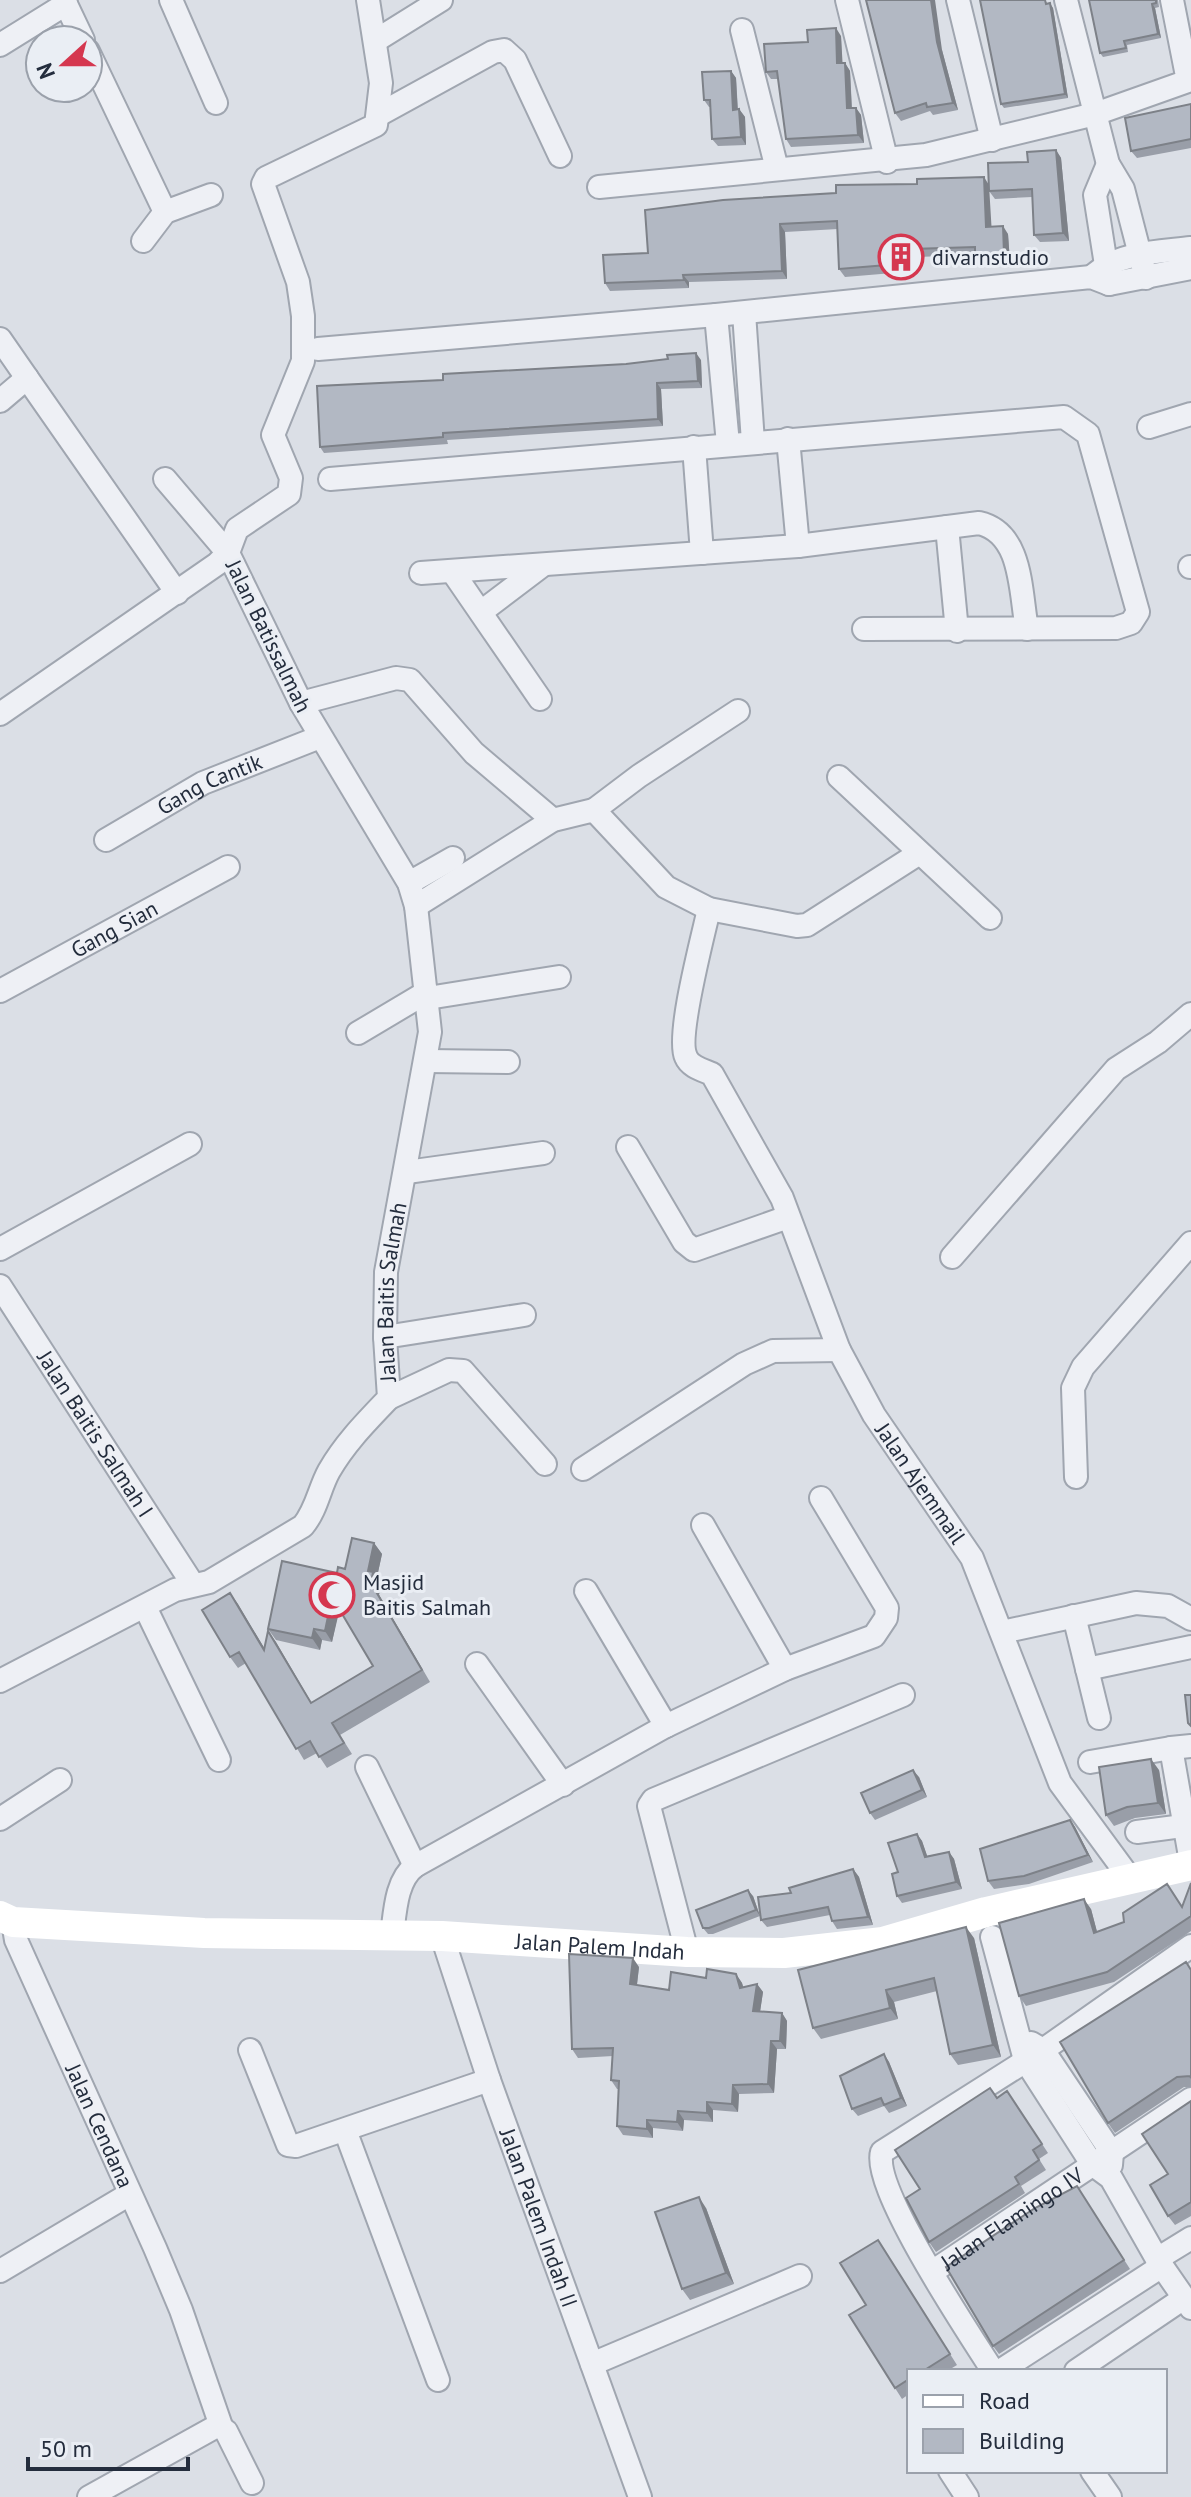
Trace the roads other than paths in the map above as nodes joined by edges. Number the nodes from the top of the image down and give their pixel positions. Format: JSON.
{"nodes":[{"id":1,"x":171,"y":0,"type":"edge"},
{"id":2,"x":368,"y":0,"type":"edge"},
{"id":3,"x":441,"y":0,"type":"edge"},
{"id":4,"x":847,"y":0,"type":"edge"},
{"id":5,"x":958,"y":0,"type":"edge"},
{"id":6,"x":1066,"y":0,"type":"edge"},
{"id":7,"x":1172,"y":0,"type":"edge"},
{"id":8,"x":65,"y":2,"type":"edge"},
{"id":9,"x":75,"y":24,"type":"edge"},
{"id":10,"x":742,"y":30,"type":"dead end"},
{"id":11,"x":375,"y":41,"type":"junction"},
{"id":12,"x":0,"y":45,"type":"edge"},
{"id":13,"x":104,"y":84,"type":"edge"},
{"id":14,"x":216,"y":103,"type":"dead end"},
{"id":15,"x":380,"y":114,"type":"junction"},
{"id":16,"x":1095,"y":114,"type":"junction"},
{"id":17,"x":992,"y":140,"type":"junction"},
{"id":18,"x":560,"y":156,"type":"dead end"},
{"id":19,"x":887,"y":162,"type":"junction"},
{"id":20,"x":1108,"y":164,"type":"junction"},
{"id":21,"x":777,"y":169,"type":"junction"},
{"id":22,"x":599,"y":187,"type":"dead end"},
{"id":23,"x":211,"y":195,"type":"dead end"},
{"id":24,"x":165,"y":212,"type":"junction"},
{"id":25,"x":143,"y":241,"type":"dead end"},
{"id":26,"x":1191,"y":248,"type":"edge"},
{"id":27,"x":1139,"y":255,"type":"junction"},
{"id":28,"x":1191,"y":268,"type":"edge"},
{"id":29,"x":1102,"y":275,"type":"junction"},
{"id":30,"x":1146,"y":278,"type":"junction"},
{"id":31,"x":744,"y":313,"type":"junction"},
{"id":32,"x":716,"y":315,"type":"junction"},
{"id":33,"x":0,"y":339,"type":"edge"},
{"id":34,"x":318,"y":349,"type":"dead end"},
{"id":35,"x":27,"y":378,"type":"junction"},
{"id":36,"x":0,"y":401,"type":"edge"},
{"id":37,"x":1191,"y":414,"type":"edge"},
{"id":38,"x":1149,"y":427,"type":"dead end"},
{"id":39,"x":788,"y":439,"type":"junction"},
{"id":40,"x":753,"y":442,"type":"junction"},
{"id":41,"x":728,"y":444,"type":"junction"},
{"id":42,"x":694,"y":447,"type":"junction"},
{"id":43,"x":165,"y":479,"type":"dead end"},
{"id":44,"x":330,"y":479,"type":"dead end"},
{"id":45,"x":947,"y":527,"type":"junction"},
{"id":46,"x":798,"y":546,"type":"junction"},
{"id":47,"x":228,"y":553,"type":"junction"},
{"id":48,"x":702,"y":553,"type":"junction"},
{"id":49,"x":544,"y":565,"type":"junction"},
{"id":50,"x":452,"y":571,"type":"junction"},
{"id":51,"x":421,"y":573,"type":"dead end"},
{"id":52,"x":177,"y":593,"type":"junction"},
{"id":53,"x":481,"y":612,"type":"junction"},
{"id":54,"x":864,"y":629,"type":"dead end"},
{"id":55,"x":1027,"y":629,"type":"junction"},
{"id":56,"x":957,"y":631,"type":"junction"},
{"id":57,"x":540,"y":699,"type":"dead end"},
{"id":58,"x":301,"y":703,"type":"junction"},
{"id":59,"x":738,"y":711,"type":"dead end"},
{"id":60,"x":0,"y":714,"type":"edge"},
{"id":61,"x":320,"y":737,"type":"junction"},
{"id":62,"x":839,"y":777,"type":"dead end"},
{"id":63,"x":594,"y":810,"type":"junction"},
{"id":64,"x":553,"y":820,"type":"junction"},
{"id":65,"x":106,"y":840,"type":"dead end"},
{"id":66,"x":918,"y":854,"type":"junction"},
{"id":67,"x":453,"y":858,"type":"dead end"},
{"id":68,"x":228,"y":867,"type":"dead end"},
{"id":69,"x":409,"y":883,"type":"junction"},
{"id":70,"x":416,"y":906,"type":"junction"},
{"id":71,"x":709,"y":909,"type":"junction"},
{"id":72,"x":990,"y":918,"type":"dead end"},
{"id":73,"x":559,"y":977,"type":"dead end"},
{"id":74,"x":0,"y":991,"type":"edge"},
{"id":75,"x":428,"y":995,"type":"junction"},
{"id":76,"x":1191,"y":1014,"type":"edge"},
{"id":77,"x":358,"y":1033,"type":"dead end"},
{"id":78,"x":427,"y":1061,"type":"junction"},
{"id":79,"x":508,"y":1062,"type":"dead end"},
{"id":80,"x":190,"y":1144,"type":"dead end"},
{"id":81,"x":628,"y":1147,"type":"dead end"},
{"id":82,"x":543,"y":1153,"type":"dead end"},
{"id":83,"x":407,"y":1172,"type":"junction"},
{"id":84,"x":788,"y":1217,"type":"junction"},
{"id":85,"x":1191,"y":1243,"type":"edge"},
{"id":86,"x":0,"y":1249,"type":"edge"},
{"id":87,"x":952,"y":1257,"type":"dead end"},
{"id":88,"x":0,"y":1286,"type":"edge"},
{"id":89,"x":524,"y":1315,"type":"dead end"},
{"id":90,"x":385,"y":1337,"type":"junction"},
{"id":91,"x":839,"y":1350,"type":"junction"},
{"id":92,"x":389,"y":1398,"type":"junction"},
{"id":93,"x":545,"y":1464,"type":"dead end"},
{"id":94,"x":583,"y":1469,"type":"dead end"},
{"id":95,"x":1076,"y":1477,"type":"dead end"},
{"id":96,"x":821,"y":1498,"type":"dead end"},
{"id":97,"x":703,"y":1525,"type":"dead end"},
{"id":98,"x":192,"y":1583,"type":"junction"},
{"id":99,"x":586,"y":1591,"type":"dead end"},
{"id":100,"x":145,"y":1607,"type":"junction"},
{"id":101,"x":1074,"y":1616,"type":"junction"},
{"id":102,"x":1191,"y":1619,"type":"edge"},
{"id":103,"x":1002,"y":1632,"type":"junction"},
{"id":104,"x":1191,"y":1647,"type":"edge"},
{"id":105,"x":477,"y":1664,"type":"dead end"},
{"id":106,"x":785,"y":1669,"type":"junction"},
{"id":107,"x":1087,"y":1669,"type":"junction"},
{"id":108,"x":0,"y":1681,"type":"edge"},
{"id":109,"x":903,"y":1695,"type":"dead end"},
{"id":110,"x":1099,"y":1718,"type":"dead end"},
{"id":111,"x":666,"y":1726,"type":"junction"},
{"id":112,"x":1181,"y":1747,"type":"edge"},
{"id":113,"x":219,"y":1760,"type":"dead end"},
{"id":114,"x":1090,"y":1762,"type":"dead end"},
{"id":115,"x":367,"y":1767,"type":"dead end"},
{"id":116,"x":60,"y":1780,"type":"dead end"},
{"id":117,"x":563,"y":1785,"type":"junction"},
{"id":118,"x":0,"y":1819,"type":"edge"},
{"id":119,"x":1187,"y":1825,"type":"edge"},
{"id":120,"x":1137,"y":1832,"type":"dead end"},
{"id":121,"x":1191,"y":1863,"type":"edge"},
{"id":122,"x":415,"y":1866,"type":"junction"},
{"id":123,"x":1129,"y":1877,"type":"junction"},
{"id":124,"x":6,"y":1919,"type":"edge"},
{"id":125,"x":392,"y":1935,"type":"junction"},
{"id":126,"x":442,"y":1936,"type":"junction"},
{"id":127,"x":992,"y":1937,"type":"dead end"},
{"id":128,"x":1191,"y":1946,"type":"edge"},
{"id":129,"x":687,"y":1952,"type":"junction"},
{"id":130,"x":250,"y":2050,"type":"dead end"},
{"id":131,"x":1034,"y":2055,"type":"junction"},
{"id":132,"x":489,"y":2080,"type":"junction"},
{"id":133,"x":1191,"y":2099,"type":"edge"},
{"id":134,"x":345,"y":2130,"type":"junction"},
{"id":135,"x":1112,"y":2153,"type":"junction"},
{"id":136,"x":1092,"y":2164,"type":"junction"},
{"id":137,"x":1111,"y":2178,"type":"junction"},
{"id":138,"x":128,"y":2195,"type":"junction"},
{"id":139,"x":1191,"y":2238,"type":"edge"},
{"id":140,"x":1160,"y":2263,"type":"junction"},
{"id":141,"x":0,"y":2271,"type":"edge"},
{"id":142,"x":932,"y":2272,"type":"junction"},
{"id":143,"x":800,"y":2276,"type":"dead end"},
{"id":144,"x":1188,"y":2303,"type":"edge"},
{"id":145,"x":592,"y":2364,"type":"junction"},
{"id":146,"x":992,"y":2369,"type":"edge"},
{"id":147,"x":1003,"y":2369,"type":"edge"},
{"id":148,"x":1079,"y":2369,"type":"edge"},
{"id":149,"x":438,"y":2380,"type":"dead end"},
{"id":150,"x":221,"y":2426,"type":"junction"},
{"id":151,"x":951,"y":2473,"type":"edge"},
{"id":152,"x":1093,"y":2473,"type":"edge"},
{"id":153,"x":252,"y":2483,"type":"dead end"},
{"id":154,"x":89,"y":2497,"type":"edge"},
{"id":155,"x":640,"y":2497,"type":"edge"},
{"id":156,"x":967,"y":2497,"type":"edge"},
{"id":157,"x":1110,"y":2497,"type":"edge"}],
"edges":[{"from":1,"to":14,"type":"street"},
{"from":2,"to":11,"type":"street"},
{"from":3,"to":11,"type":"street"},
{"from":4,"to":19,"type":"street"},
{"from":5,"to":17,"type":"street"},
{"from":6,"to":16,"type":"street"},
{"from":7,"to":16,"type":"street"},
{"from":8,"to":9,"type":"street"},
{"from":8,"to":12,"type":"street"},
{"from":10,"to":21,"type":"street"},
{"from":11,"to":15,"type":"street"},
{"from":13,"to":24,"type":"street"},
{"from":15,"to":18,"type":"street"},
{"from":15,"to":47,"type":"street","name":"Jalan Batissalmah"},
{"from":16,"to":17,"type":"street"},
{"from":16,"to":20,"type":"street"},
{"from":17,"to":19,"type":"street"},
{"from":19,"to":21,"type":"street"},
{"from":20,"to":27,"type":"street"},
{"from":20,"to":29,"type":"street"},
{"from":21,"to":22,"type":"street"},
{"from":23,"to":24,"type":"street"},
{"from":24,"to":25,"type":"street"},
{"from":26,"to":27,"type":"street"},
{"from":27,"to":29,"type":"street"},
{"from":27,"to":30,"type":"street"},
{"from":28,"to":30,"type":"street"},
{"from":29,"to":30,"type":"street"},
{"from":29,"to":31,"type":"street"},
{"from":31,"to":32,"type":"street"},
{"from":31,"to":40,"type":"street"},
{"from":32,"to":34,"type":"street"},
{"from":32,"to":41,"type":"street"},
{"from":33,"to":35,"type":"street"},
{"from":35,"to":36,"type":"street"},
{"from":35,"to":52,"type":"street"},
{"from":37,"to":38,"type":"street"},
{"from":39,"to":40,"type":"street"},
{"from":39,"to":46,"type":"street"},
{"from":39,"to":55,"type":"street"},
{"from":40,"to":41,"type":"street"},
{"from":41,"to":42,"type":"street"},
{"from":42,"to":44,"type":"street"},
{"from":42,"to":48,"type":"street"},
{"from":43,"to":47,"type":"street"},
{"from":45,"to":46,"type":"street"},
{"from":45,"to":55,"type":"street"},
{"from":45,"to":56,"type":"street"},
{"from":46,"to":48,"type":"street"},
{"from":47,"to":52,"type":"street"},
{"from":47,"to":58,"type":"street","name":"Jalan Batissalmah"},
{"from":48,"to":49,"type":"street"},
{"from":49,"to":50,"type":"street"},
{"from":49,"to":53,"type":"street"},
{"from":50,"to":51,"type":"street"},
{"from":50,"to":53,"type":"street"},
{"from":52,"to":60,"type":"street"},
{"from":53,"to":57,"type":"street"},
{"from":54,"to":56,"type":"street"},
{"from":55,"to":56,"type":"street"},
{"from":58,"to":61,"type":"street","name":"Jalan Batissalmah"},
{"from":58,"to":64,"type":"street"},
{"from":59,"to":63,"type":"street"},
{"from":61,"to":65,"type":"street","name":"Gang Cantik"},
{"from":61,"to":69,"type":"street","name":"Jalan Batissalmah"},
{"from":62,"to":66,"type":"street"},
{"from":63,"to":64,"type":"street"},
{"from":63,"to":71,"type":"street"},
{"from":64,"to":70,"type":"street"},
{"from":66,"to":71,"type":"street"},
{"from":66,"to":72,"type":"street"},
{"from":67,"to":69,"type":"street"},
{"from":68,"to":74,"type":"street","name":"Gang Sian"},
{"from":69,"to":70,"type":"street","name":"Jalan Baitis Salmah"},
{"from":70,"to":75,"type":"street","name":"Jalan Baitis Salmah"},
{"from":71,"to":84,"type":"street","name":"Jalan Ajemmail"},
{"from":73,"to":75,"type":"street"},
{"from":75,"to":77,"type":"street"},
{"from":75,"to":78,"type":"street","name":"Jalan Baitis Salmah"},
{"from":76,"to":87,"type":"street"},
{"from":78,"to":79,"type":"street"},
{"from":78,"to":83,"type":"street","name":"Jalan Baitis Salmah"},
{"from":80,"to":86,"type":"street"},
{"from":81,"to":84,"type":"street"},
{"from":82,"to":83,"type":"street"},
{"from":83,"to":90,"type":"street","name":"Jalan Baitis Salmah"},
{"from":84,"to":91,"type":"street","name":"Jalan Ajemmail"},
{"from":85,"to":95,"type":"street"},
{"from":88,"to":98,"type":"street","name":"Jalan Baitis Salmah I"},
{"from":89,"to":90,"type":"street"},
{"from":90,"to":92,"type":"street","name":"Jalan Baitis Salmah"},
{"from":91,"to":94,"type":"street"},
{"from":91,"to":103,"type":"street","name":"Jalan Ajemmail"},
{"from":92,"to":93,"type":"street"},
{"from":92,"to":98,"type":"street","name":"Jalan Baitis Salmah"},
{"from":96,"to":106,"type":"street"},
{"from":97,"to":106,"type":"street"},
{"from":98,"to":100,"type":"street","name":"Jalan Baitis Salmah"},
{"from":99,"to":111,"type":"street"},
{"from":100,"to":108,"type":"street","name":"Jalan Baitis Salmah"},
{"from":100,"to":113,"type":"street"},
{"from":101,"to":102,"type":"street"},
{"from":101,"to":103,"type":"street"},
{"from":101,"to":107,"type":"street"},
{"from":103,"to":123,"type":"street","name":"Jalan Ajemmail"},
{"from":104,"to":107,"type":"street"},
{"from":105,"to":117,"type":"street"},
{"from":106,"to":111,"type":"street"},
{"from":107,"to":110,"type":"street"},
{"from":109,"to":129,"type":"street"},
{"from":111,"to":117,"type":"street"},
{"from":112,"to":114,"type":"street"},
{"from":112,"to":119,"type":"street"},
{"from":115,"to":122,"type":"street"},
{"from":116,"to":118,"type":"street"},
{"from":117,"to":122,"type":"street"},
{"from":119,"to":120,"type":"street"},
{"from":119,"to":121,"type":"street"},
{"from":121,"to":123,"type":"street","name":"Jalan Palem Indah"},
{"from":122,"to":125,"type":"street"},
{"from":123,"to":129,"type":"street","name":"Jalan Palem Indah"},
{"from":124,"to":125,"type":"street","name":"Jalan Palem Indah"},
{"from":124,"to":138,"type":"street","name":"Jalan Cendana"},
{"from":125,"to":126,"type":"street","name":"Jalan Palem Indah"},
{"from":126,"to":129,"type":"street","name":"Jalan Palem Indah"},
{"from":126,"to":132,"type":"street","name":"Jalan Palem Indah II"},
{"from":127,"to":131,"type":"street"},
{"from":128,"to":131,"type":"street"},
{"from":130,"to":134,"type":"street"},
{"from":131,"to":135,"type":"street"},
{"from":131,"to":136,"type":"street"},
{"from":131,"to":142,"type":"street","name":"Jalan Flamingo IV"},
{"from":132,"to":134,"type":"street"},
{"from":132,"to":145,"type":"street","name":"Jalan Palem Indah II"},
{"from":133,"to":135,"type":"street","name":"Jalan Flamingo IV"},
{"from":134,"to":149,"type":"street"},
{"from":135,"to":136,"type":"street","name":"Jalan Flamingo IV"},
{"from":135,"to":137,"type":"street"},
{"from":136,"to":137,"type":"street"},
{"from":136,"to":142,"type":"street","name":"Jalan Flamingo IV"},
{"from":137,"to":140,"type":"street"},
{"from":138,"to":141,"type":"street","name":"Jalan Cendana"},
{"from":138,"to":150,"type":"street"},
{"from":139,"to":140,"type":"street"},
{"from":140,"to":144,"type":"street"},
{"from":140,"to":147,"type":"street"},
{"from":142,"to":146,"type":"street","name":"Jalan Flamingo IV"},
{"from":143,"to":145,"type":"street"},
{"from":144,"to":148,"type":"street"},
{"from":145,"to":155,"type":"street","name":"Jalan Palem Indah II"},
{"from":150,"to":153,"type":"street"},
{"from":150,"to":154,"type":"street"},
{"from":151,"to":156,"type":"street"},
{"from":152,"to":157,"type":"street"}]}
